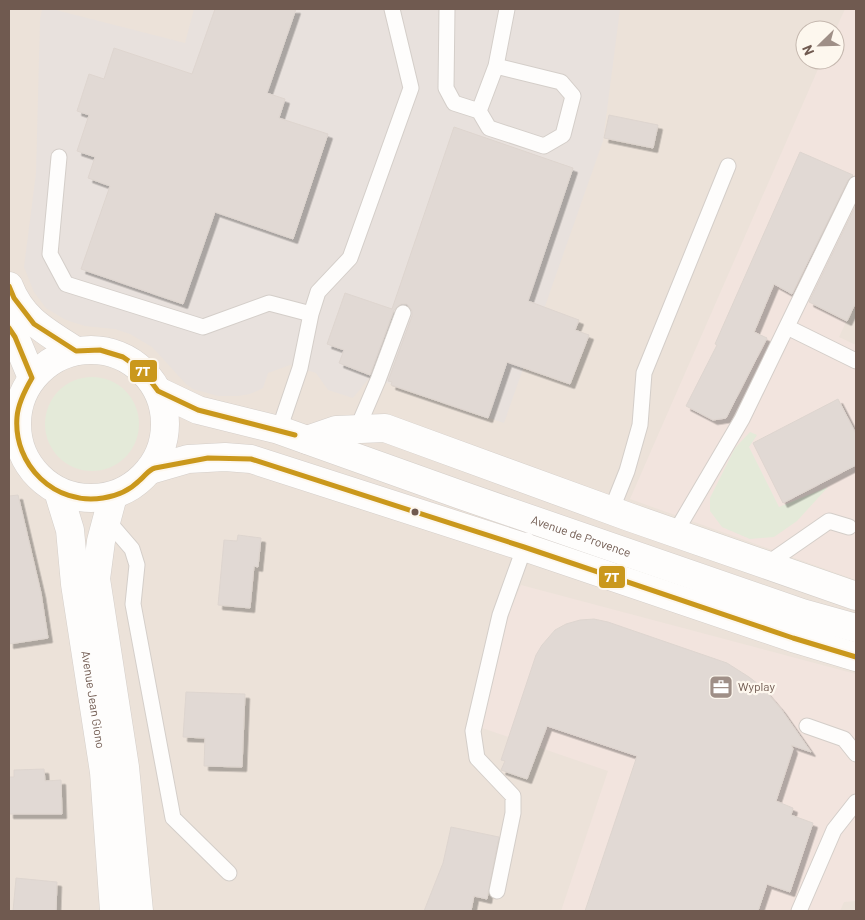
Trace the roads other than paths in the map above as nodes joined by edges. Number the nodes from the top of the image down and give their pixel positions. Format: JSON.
{"nodes":[{"id":1,"x":392,"y":9,"type":"edge"},
{"id":2,"x":447,"y":9,"type":"edge"},
{"id":3,"x":507,"y":9,"type":"edge"},
{"id":4,"x":496,"y":66,"type":"junction"},
{"id":5,"x":479,"y":111,"type":"junction"},
{"id":6,"x":59,"y":157,"type":"dead end"},
{"id":7,"x":728,"y":166,"type":"dead end"},
{"id":8,"x":856,"y":184,"type":"edge"},
{"id":9,"x":9,"y":286,"type":"edge"},
{"id":10,"x":403,"y":313,"type":"dead end"},
{"id":11,"x":311,"y":314,"type":"junction"},
{"id":12,"x":787,"y":327,"type":"junction"},
{"id":13,"x":9,"y":328,"type":"edge"},
{"id":14,"x":76,"y":350,"type":"junction"},
{"id":15,"x":856,"y":361,"type":"edge"},
{"id":16,"x":32,"y":378,"type":"junction"},
{"id":17,"x":158,"y":391,"type":"junction"},
{"id":18,"x":357,"y":429,"type":"junction"},
{"id":19,"x":279,"y":430,"type":"junction"},
{"id":20,"x":13,"y":440,"type":"edge"},
{"id":21,"x":308,"y":440,"type":"junction"},
{"id":22,"x":150,"y":470,"type":"junction"},
{"id":23,"x":58,"y":492,"type":"junction"},
{"id":24,"x":110,"y":508,"type":"junction"},
{"id":25,"x":611,"y":511,"type":"junction"},
{"id":26,"x":535,"y":520,"type":"junction"},
{"id":27,"x":849,"y":527,"type":"dead end"},
{"id":28,"x":675,"y":533,"type":"junction"},
{"id":29,"x":524,"y":547,"type":"junction"},
{"id":30,"x":767,"y":564,"type":"junction"},
{"id":31,"x":856,"y":596,"type":"edge"},
{"id":32,"x":856,"y":628,"type":"edge"},
{"id":33,"x":856,"y":657,"type":"edge"},
{"id":34,"x":807,"y":726,"type":"dead end"},
{"id":35,"x":856,"y":754,"type":"edge"},
{"id":36,"x":856,"y":802,"type":"edge"},
{"id":37,"x":229,"y":873,"type":"dead end"},
{"id":38,"x":497,"y":891,"type":"dead end"},
{"id":39,"x":114,"y":911,"type":"edge"},
{"id":40,"x":139,"y":911,"type":"edge"},
{"id":41,"x":799,"y":911,"type":"edge"}],
"edges":[{"from":1,"to":11,"type":"lane"},
{"from":2,"to":5,"type":"lane"},
{"from":3,"to":4,"type":"lane"},
{"from":4,"to":5,"type":"lane"},
{"from":4,"to":5,"type":"lane"},
{"from":6,"to":11,"type":"lane"},
{"from":7,"to":25,"type":"lane"},
{"from":8,"to":12,"type":"lane"},
{"from":9,"to":14,"type":"main road"},
{"from":10,"to":18,"type":"lane"},
{"from":11,"to":19,"type":"lane"},
{"from":12,"to":15,"type":"lane"},
{"from":12,"to":28,"type":"lane"},
{"from":13,"to":16,"type":"main road"},
{"from":14,"to":16,"type":"main road"},
{"from":14,"to":17,"type":"main road"},
{"from":16,"to":20,"type":"main road"},
{"from":17,"to":19,"type":"main road","name":"Avenue de Provence"},
{"from":17,"to":22,"type":"main road"},
{"from":18,"to":21,"type":"main road"},
{"from":18,"to":25,"type":"main road"},
{"from":19,"to":21,"type":"main road","name":"Avenue de Provence"},
{"from":20,"to":23,"type":"main road"},
{"from":21,"to":26,"type":"main road","name":"Avenue de Provence"},
{"from":22,"to":24,"type":"main road"},
{"from":22,"to":29,"type":"main road"},
{"from":23,"to":24,"type":"main road"},
{"from":23,"to":39,"type":"main road","name":"Avenue Jean Giono"},
{"from":24,"to":37,"type":"lane"},
{"from":24,"to":40,"type":"main road","name":"Avenue Jean Giono"},
{"from":25,"to":28,"type":"main road"},
{"from":26,"to":29,"type":"lane"},
{"from":26,"to":32,"type":"main road","name":"Avenue de Provence"},
{"from":27,"to":30,"type":"lane"},
{"from":28,"to":30,"type":"main road"},
{"from":29,"to":33,"type":"main road"},
{"from":29,"to":38,"type":"lane"},
{"from":30,"to":31,"type":"main road"},
{"from":34,"to":35,"type":"lane"},
{"from":36,"to":41,"type":"lane"}]}
